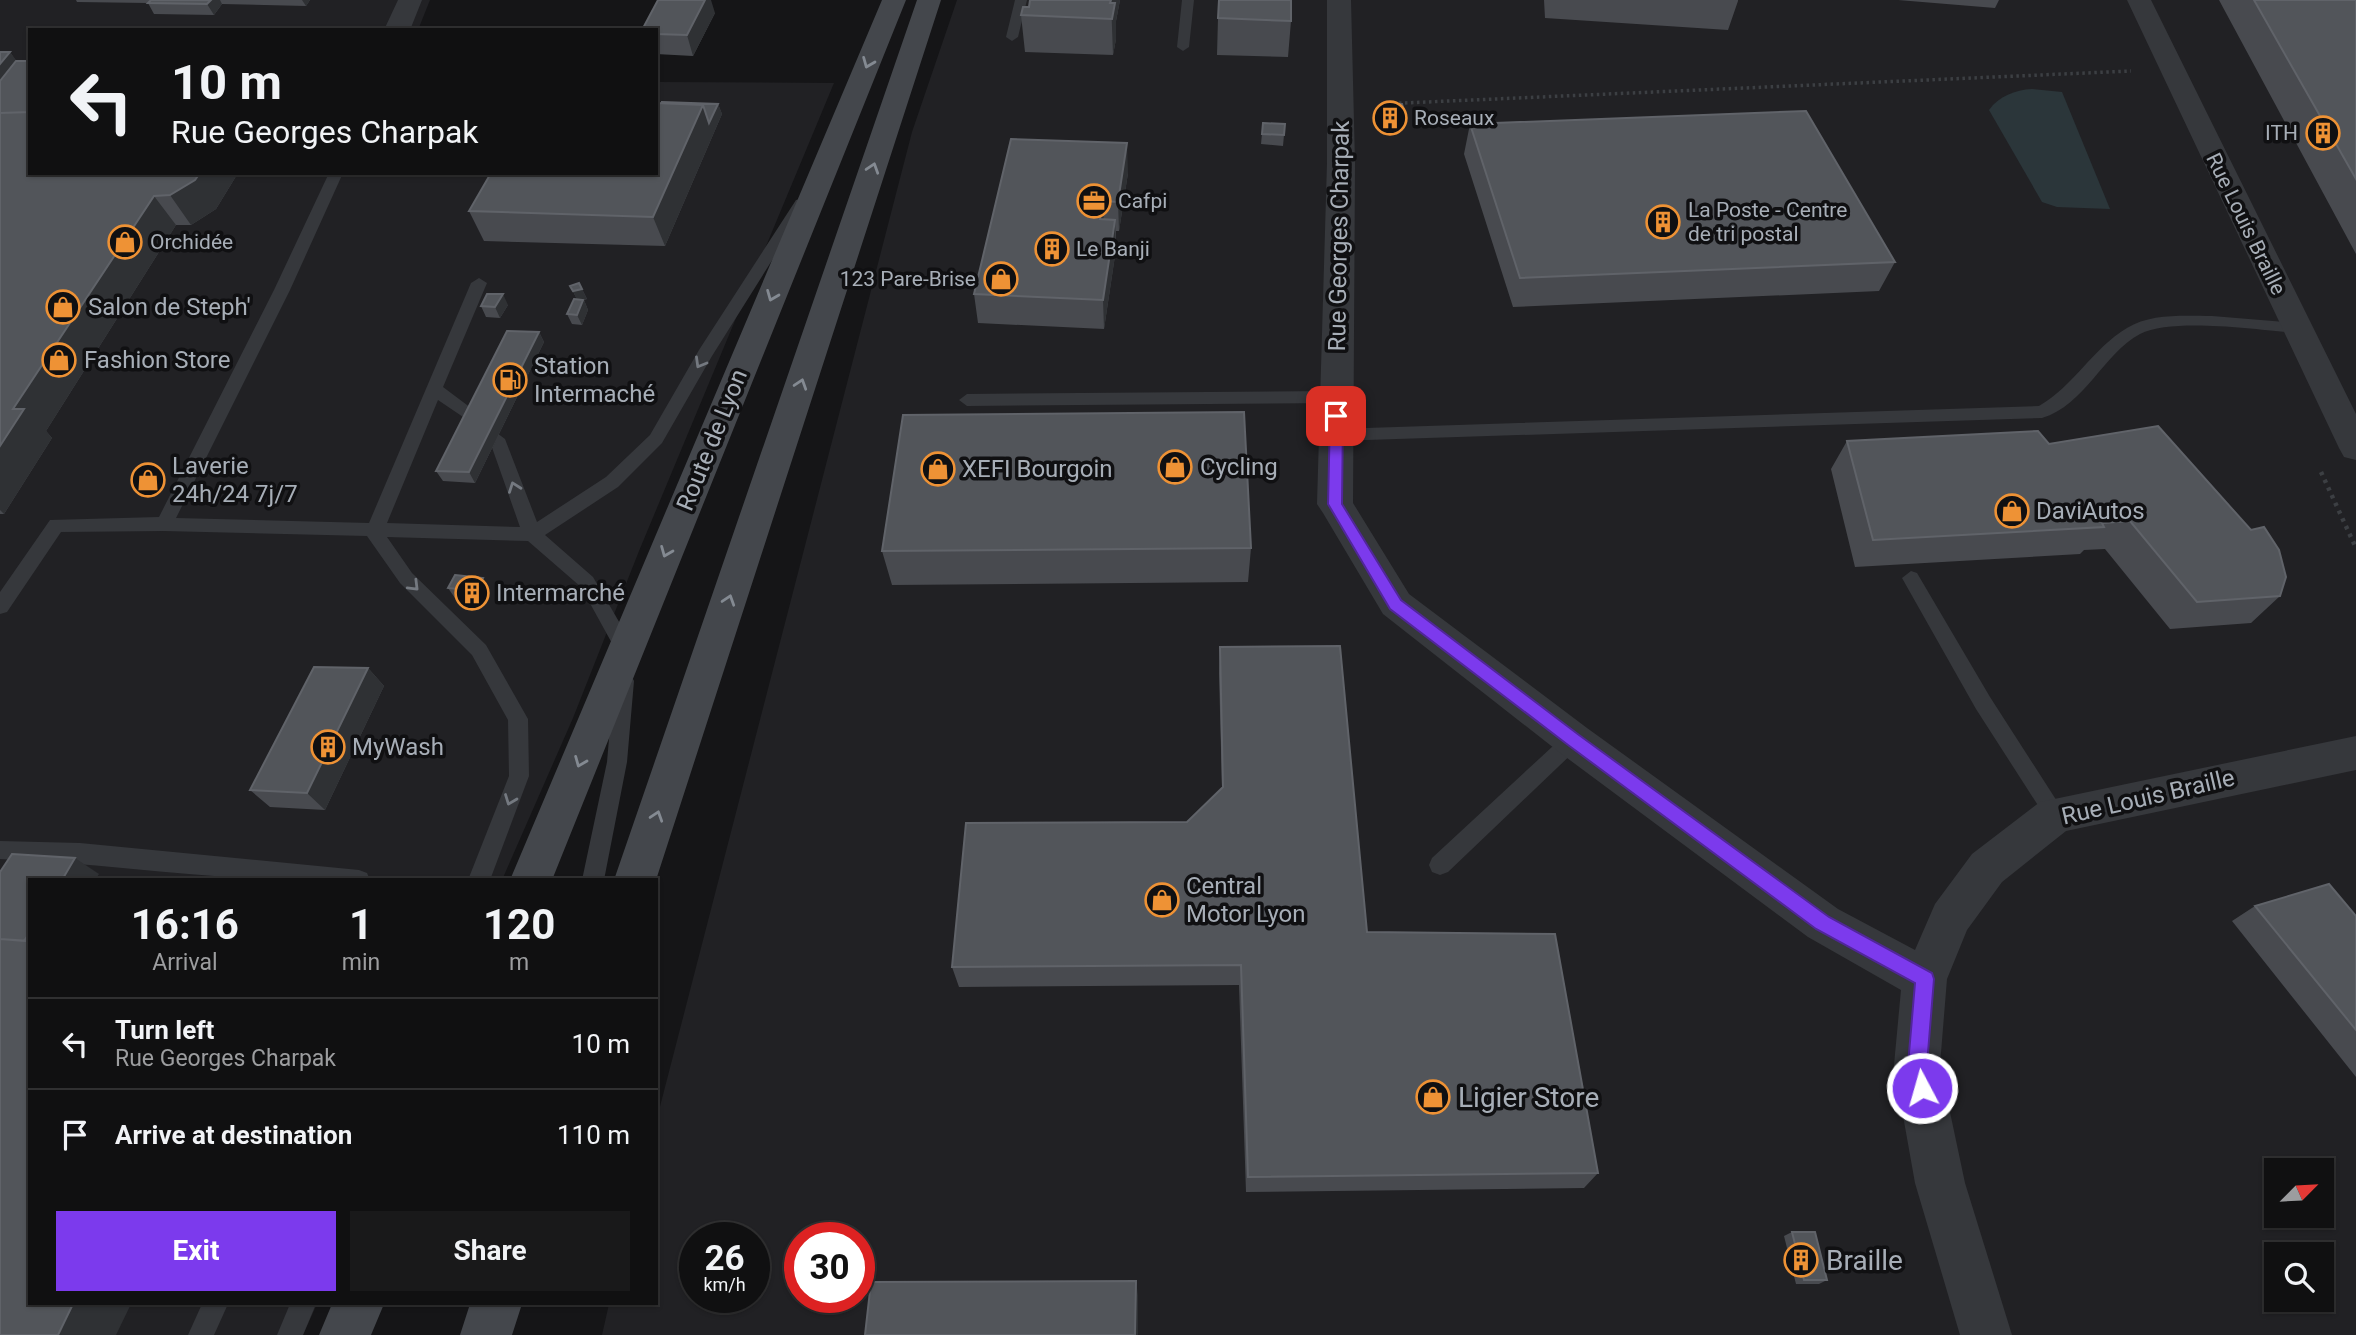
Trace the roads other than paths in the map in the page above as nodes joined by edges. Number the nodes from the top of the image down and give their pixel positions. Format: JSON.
{"nodes":[{"id":1,"x":410,"y":0,"type":"edge"},
{"id":2,"x":894,"y":0,"type":"edge"},
{"id":3,"x":929,"y":0,"type":"edge"},
{"id":4,"x":1021,"y":0,"type":"edge"},
{"id":5,"x":1188,"y":0,"type":"edge"},
{"id":6,"x":1339,"y":0,"type":"edge"},
{"id":7,"x":2139,"y":0,"type":"edge"},
{"id":8,"x":398,"y":28,"type":"edge"},
{"id":9,"x":1012,"y":37,"type":"dead end"},
{"id":10,"x":1183,"y":47,"type":"dead end"},
{"id":11,"x":828,"y":161,"type":"junction"},
{"id":12,"x":335,"y":175,"type":"edge"},
{"id":13,"x":479,"y":283,"type":"dead end"},
{"id":14,"x":2297,"y":328,"type":"junction"},
{"id":15,"x":436,"y":390,"type":"junction"},
{"id":16,"x":1337,"y":397,"type":"junction"},
{"id":17,"x":967,"y":400,"type":"dead end"},
{"id":18,"x":475,"y":417,"type":"edge"},
{"id":19,"x":1336,"y":435,"type":"junction"},
{"id":20,"x":496,"y":439,"type":"dead end"},
{"id":21,"x":2356,"y":448,"type":"edge"},
{"id":22,"x":164,"y":524,"type":"junction"},
{"id":23,"x":374,"y":532,"type":"junction"},
{"id":24,"x":532,"y":534,"type":"junction"},
{"id":25,"x":1911,"y":578,"type":"dead end"},
{"id":26,"x":0,"y":607,"type":"edge"},
{"id":27,"x":627,"y":648,"type":"junction"},
{"id":28,"x":1573,"y":740,"type":"junction"},
{"id":29,"x":2356,"y":754,"type":"edge"},
{"id":30,"x":2055,"y":815,"type":"junction"},
{"id":31,"x":0,"y":850,"type":"edge"},
{"id":32,"x":1440,"y":865,"type":"dead end"},
{"id":33,"x":338,"y":878,"type":"edge"},
{"id":34,"x":480,"y":878,"type":"edge"},
{"id":35,"x":532,"y":878,"type":"edge"},
{"id":36,"x":593,"y":878,"type":"edge"},
{"id":37,"x":636,"y":878,"type":"edge"},
{"id":38,"x":1925,"y":979,"type":"junction"},
{"id":39,"x":215,"y":1305,"type":"edge"},
{"id":40,"x":303,"y":1305,"type":"edge"},
{"id":41,"x":346,"y":1305,"type":"edge"},
{"id":42,"x":358,"y":1305,"type":"edge"},
{"id":43,"x":496,"y":1305,"type":"edge"},
{"id":44,"x":201,"y":1335,"type":"edge"},
{"id":45,"x":290,"y":1335,"type":"edge"},
{"id":46,"x":337,"y":1335,"type":"edge"},
{"id":47,"x":345,"y":1335,"type":"edge"},
{"id":48,"x":486,"y":1335,"type":"edge"},
{"id":49,"x":1986,"y":1335,"type":"edge"}],
"edges":[{"from":1,"to":8,"type":"street"},
{"from":2,"to":11,"type":"main road","name":"Route de Lyon","one_way":true},
{"from":37,"to":3,"type":"main road","one_way":true},
{"from":4,"to":9,"type":"lane"},
{"from":5,"to":10,"type":"lane"},
{"from":6,"to":16,"type":"street","name":"Rue Georges Charpak"},
{"from":7,"to":14,"type":"street","name":"Rue Louis Braille"},
{"from":11,"to":24,"type":"lane","one_way":true},
{"from":11,"to":27,"type":"main road","name":"Route de Lyon","one_way":true},
{"from":12,"to":22,"type":"lane"},
{"from":13,"to":15,"type":"lane"},
{"from":14,"to":19,"type":"lane"},
{"from":14,"to":21,"type":"street","name":"Rue Louis Braille"},
{"from":15,"to":18,"type":"lane"},
{"from":15,"to":23,"type":"lane"},
{"from":16,"to":17,"type":"lane"},
{"from":16,"to":19,"type":"street","name":"Rue Georges Charpak"},
{"from":19,"to":28,"type":"street","name":"Rue Georges Charpak"},
{"from":24,"to":20,"type":"lane","one_way":true},
{"from":22,"to":23,"type":"lane"},
{"from":22,"to":26,"type":"lane"},
{"from":23,"to":24,"type":"lane"},
{"from":23,"to":34,"type":"lane","one_way":true},
{"from":24,"to":27,"type":"lane"},
{"from":25,"to":30,"type":"lane"},
{"from":27,"to":35,"type":"main road","name":"Route de Lyon","one_way":true},
{"from":27,"to":36,"type":"lane"},
{"from":28,"to":32,"type":"lane"},
{"from":28,"to":38,"type":"street","name":"Rue Georges Charpak"},
{"from":29,"to":30,"type":"street","name":"Rue Louis Braille"},
{"from":30,"to":38,"type":"street","name":"Rue Louis Braille"},
{"from":31,"to":33,"type":"lane"},
{"from":38,"to":49,"type":"street","name":"Rue Louis Braille"},
{"from":39,"to":44,"type":"lane"},
{"from":40,"to":45,"type":"lane"},
{"from":41,"to":46,"type":"lane"},
{"from":42,"to":47,"type":"main road"},
{"from":43,"to":48,"type":"main road"}]}
